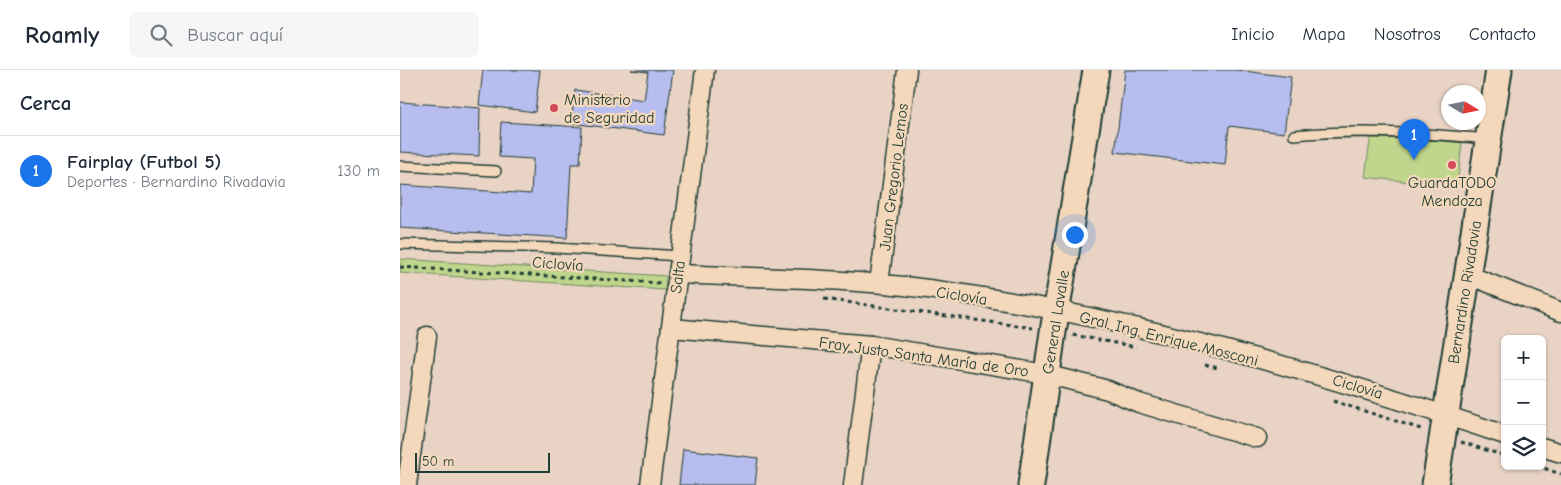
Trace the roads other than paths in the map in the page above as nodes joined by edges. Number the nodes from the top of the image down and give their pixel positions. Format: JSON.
{"nodes":[{"id":1,"x":705,"y":70,"type":"edge"},
{"id":2,"x":907,"y":70,"type":"edge"},
{"id":3,"x":1096,"y":70,"type":"edge"},
{"id":4,"x":1499,"y":70,"type":"edge"},
{"id":5,"x":1294,"y":135,"type":"dead end"},
{"id":6,"x":1488,"y":139,"type":"junction"},
{"id":7,"x":400,"y":166,"type":"edge"},
{"id":8,"x":496,"y":171,"type":"dead end"},
{"id":9,"x":400,"y":244,"type":"edge"},
{"id":10,"x":680,"y":256,"type":"junction"},
{"id":11,"x":1466,"y":274,"type":"junction"},
{"id":12,"x":677,"y":278,"type":"junction"},
{"id":13,"x":879,"y":283,"type":"junction"},
{"id":14,"x":1561,"y":312,"type":"edge"},
{"id":15,"x":1055,"y":321,"type":"junction"},
{"id":16,"x":671,"y":328,"type":"junction"},
{"id":17,"x":427,"y":336,"type":"dead end"},
{"id":18,"x":871,"y":345,"type":"junction"},
{"id":19,"x":1046,"y":374,"type":"junction"},
{"id":20,"x":1443,"y":425,"type":"junction"},
{"id":21,"x":1501,"y":434,"type":"edge"},
{"id":22,"x":1257,"y":438,"type":"dead end"},
{"id":23,"x":1546,"y":448,"type":"edge"},
{"id":24,"x":1561,"y":453,"type":"edge"},
{"id":25,"x":407,"y":485,"type":"edge"},
{"id":26,"x":650,"y":485,"type":"edge"},
{"id":27,"x":853,"y":485,"type":"edge"},
{"id":28,"x":1031,"y":485,"type":"edge"},
{"id":29,"x":1435,"y":485,"type":"edge"}],
"edges":[{"from":1,"to":10,"type":"street","name":"Salta"},
{"from":2,"to":13,"type":"street","name":"Juan Gregorio Lemos"},
{"from":3,"to":15,"type":"main road","name":"General Lavalle"},
{"from":4,"to":6,"type":"main road","name":"Bernardino Rivadavia"},
{"from":5,"to":6,"type":"lane"},
{"from":6,"to":11,"type":"main road","name":"Bernardino Rivadavia"},
{"from":7,"to":8,"type":"lane"},
{"from":9,"to":10,"type":"lane"},
{"from":10,"to":12,"type":"street","name":"Salta"},
{"from":11,"to":14,"type":"street"},
{"from":11,"to":20,"type":"main road","name":"Bernardino Rivadavia"},
{"from":12,"to":13,"type":"street","name":"Gral. Ing. Enrique Mosconi"},
{"from":12,"to":16,"type":"street","name":"Salta"},
{"from":13,"to":15,"type":"street","name":"Gral. Ing. Enrique Mosconi"},
{"from":15,"to":19,"type":"main road","name":"General Lavalle"},
{"from":15,"to":20,"type":"street","name":"Gral. Ing. Enrique Mosconi"},
{"from":16,"to":18,"type":"street","name":"Fray Justo Santa María de Oro"},
{"from":16,"to":26,"type":"street","name":"Salta"},
{"from":17,"to":25,"type":"street"},
{"from":18,"to":19,"type":"street","name":"Fray Justo Santa María de Oro"},
{"from":18,"to":27,"type":"street"},
{"from":19,"to":22,"type":"street","name":"Fray Justo Santa María de Oro"},
{"from":19,"to":28,"type":"main road","name":"General Lavalle"},
{"from":20,"to":21,"type":"street","name":"Gral. Ing. Enrique Mosconi"},
{"from":20,"to":29,"type":"main road","name":"Bernardino Rivadavia"},
{"from":23,"to":24,"type":"street"}]}
